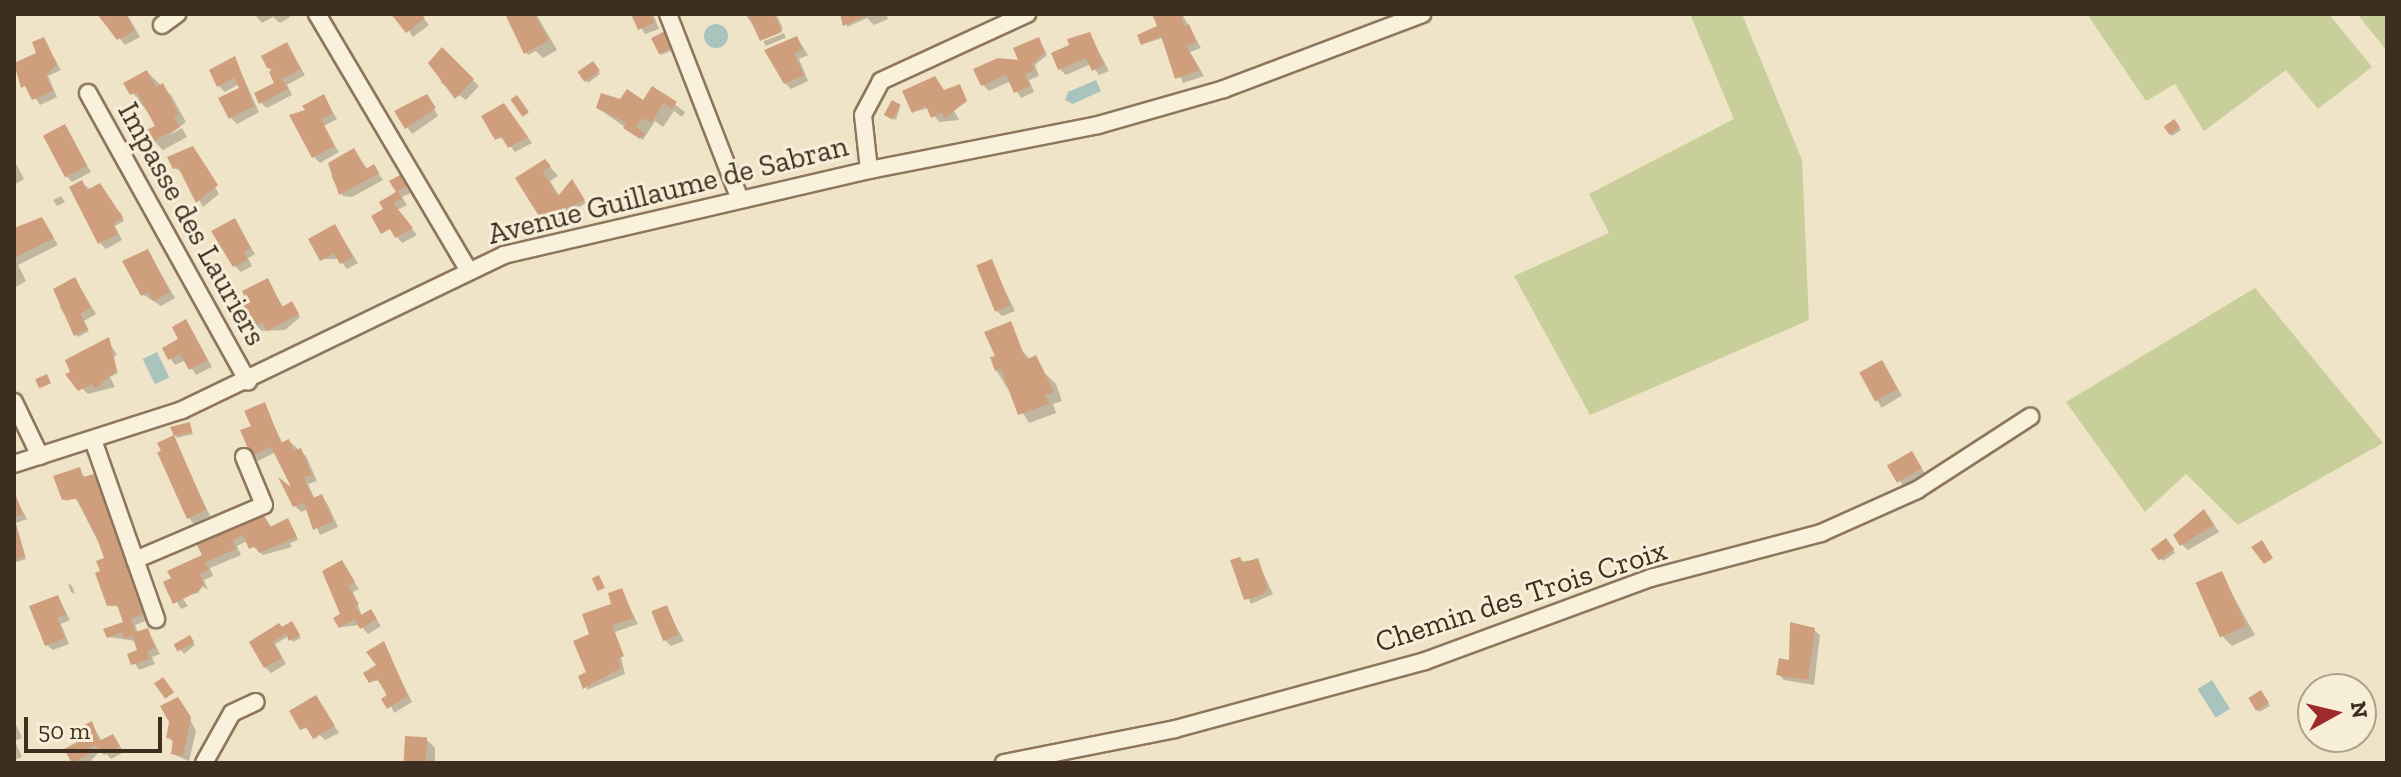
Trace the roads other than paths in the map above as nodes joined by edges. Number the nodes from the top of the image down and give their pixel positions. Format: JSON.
{"nodes":[{"id":1,"x":177,"y":14,"type":"edge"},
{"id":2,"x":317,"y":14,"type":"edge"},
{"id":3,"x":668,"y":14,"type":"edge"},
{"id":4,"x":1027,"y":14,"type":"edge"},
{"id":5,"x":1422,"y":14,"type":"edge"},
{"id":6,"x":162,"y":25,"type":"dead end"},
{"id":7,"x":88,"y":93,"type":"dead end"},
{"id":8,"x":869,"y":170,"type":"junction"},
{"id":9,"x":740,"y":200,"type":"junction"},
{"id":10,"x":467,"y":268,"type":"junction"},
{"id":11,"x":248,"y":382,"type":"junction"},
{"id":12,"x":14,"y":402,"type":"edge"},
{"id":13,"x":2030,"y":417,"type":"dead end"},
{"id":14,"x":93,"y":440,"type":"junction"},
{"id":15,"x":40,"y":456,"type":"junction"},
{"id":16,"x":244,"y":457,"type":"dead end"},
{"id":17,"x":14,"y":464,"type":"edge"},
{"id":18,"x":135,"y":560,"type":"junction"},
{"id":19,"x":156,"y":619,"type":"dead end"},
{"id":20,"x":256,"y":702,"type":"dead end"},
{"id":21,"x":204,"y":763,"type":"edge"},
{"id":22,"x":1004,"y":763,"type":"edge"}],
"edges":[{"from":1,"to":6,"type":"street"},
{"from":2,"to":10,"type":"street"},
{"from":3,"to":9,"type":"street"},
{"from":4,"to":8,"type":"street"},
{"from":5,"to":8,"type":"street","name":"Avenue Guillaume de Sabran"},
{"from":7,"to":11,"type":"street","name":"Impasse des Lauriers"},
{"from":8,"to":9,"type":"street","name":"Avenue Guillaume de Sabran"},
{"from":9,"to":10,"type":"street","name":"Avenue Guillaume de Sabran"},
{"from":10,"to":11,"type":"street","name":"Avenue Guillaume de Sabran"},
{"from":11,"to":14,"type":"street","name":"Avenue Guillaume de Sabran"},
{"from":12,"to":15,"type":"street"},
{"from":13,"to":22,"type":"street","name":"Chemin des Trois Croix"},
{"from":14,"to":15,"type":"street","name":"Avenue Guillaume de Sabran"},
{"from":14,"to":18,"type":"street"},
{"from":15,"to":17,"type":"street","name":"Avenue Guillaume de Sabran"},
{"from":16,"to":18,"type":"street"},
{"from":18,"to":19,"type":"street"},
{"from":20,"to":21,"type":"street"}]}
